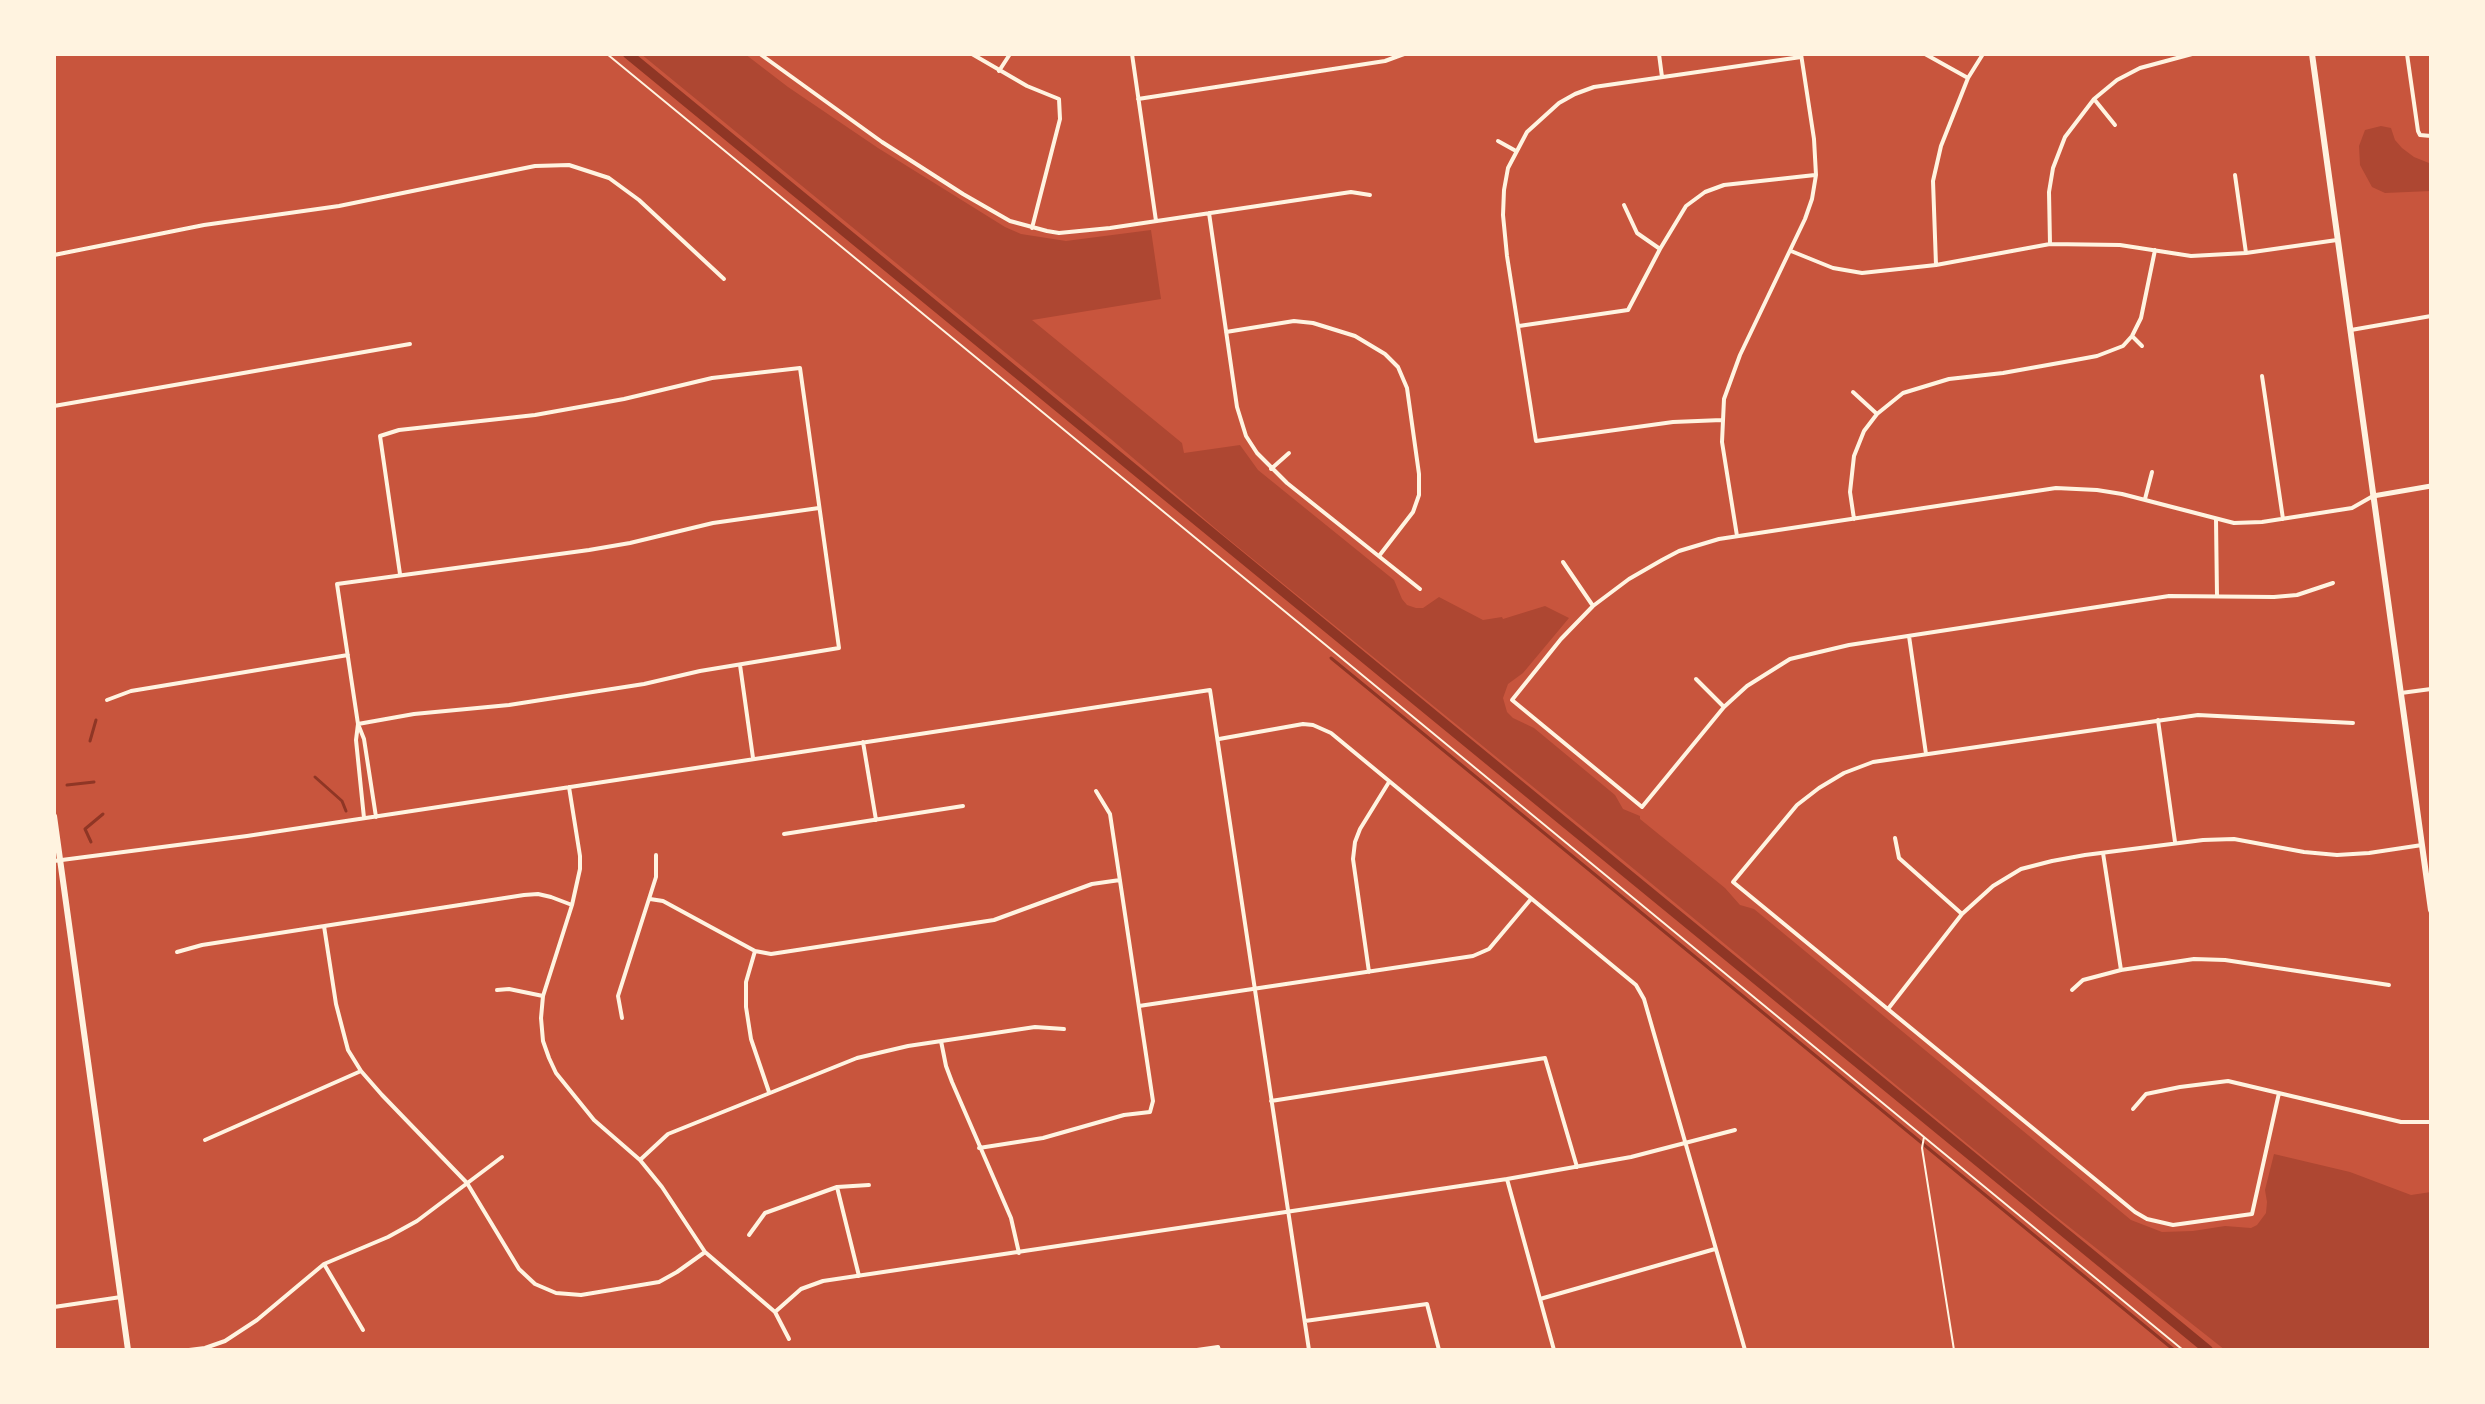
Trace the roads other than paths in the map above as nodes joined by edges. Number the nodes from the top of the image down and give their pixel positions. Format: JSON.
{"nodes":[{"id":1,"x":608,"y":54,"type":"edge"},
{"id":2,"x":760,"y":54,"type":"edge"},
{"id":3,"x":972,"y":54,"type":"edge"},
{"id":4,"x":1010,"y":54,"type":"edge"},
{"id":5,"x":1132,"y":54,"type":"edge"},
{"id":6,"x":1404,"y":54,"type":"edge"},
{"id":7,"x":1659,"y":54,"type":"edge"},
{"id":8,"x":1924,"y":54,"type":"edge"},
{"id":9,"x":1983,"y":54,"type":"edge"},
{"id":10,"x":2192,"y":54,"type":"edge"},
{"id":11,"x":2312,"y":54,"type":"edge"},
{"id":12,"x":2407,"y":54,"type":"edge"},
{"id":13,"x":1801,"y":55,"type":"edge"},
{"id":14,"x":999,"y":71,"type":"junction"},
{"id":15,"x":1662,"y":77,"type":"junction"},
{"id":16,"x":1968,"y":78,"type":"junction"},
{"id":17,"x":1138,"y":99,"type":"junction"},
{"id":18,"x":2094,"y":99,"type":"junction"},
{"id":19,"x":2115,"y":125,"type":"dead end"},
{"id":20,"x":2431,"y":136,"type":"edge"},
{"id":21,"x":1498,"y":141,"type":"dead end"},
{"id":22,"x":1516,"y":151,"type":"junction"},
{"id":23,"x":1816,"y":175,"type":"junction"},
{"id":24,"x":2235,"y":175,"type":"dead end"},
{"id":25,"x":1370,"y":195,"type":"dead end"},
{"id":26,"x":1624,"y":205,"type":"dead end"},
{"id":27,"x":1209,"y":213,"type":"junction"},
{"id":28,"x":1156,"y":221,"type":"junction"},
{"id":29,"x":1032,"y":228,"type":"junction"},
{"id":30,"x":2337,"y":240,"type":"junction"},
{"id":31,"x":2050,"y":244,"type":"junction"},
{"id":32,"x":1660,"y":249,"type":"junction"},
{"id":33,"x":2155,"y":250,"type":"junction"},
{"id":34,"x":1791,"y":251,"type":"junction"},
{"id":35,"x":2246,"y":253,"type":"junction"},
{"id":36,"x":54,"y":255,"type":"edge"},
{"id":37,"x":1936,"y":265,"type":"junction"},
{"id":38,"x":724,"y":279,"type":"dead end"},
{"id":39,"x":2431,"y":316,"type":"edge"},
{"id":40,"x":1519,"y":326,"type":"junction"},
{"id":41,"x":2350,"y":330,"type":"junction"},
{"id":42,"x":1226,"y":332,"type":"junction"},
{"id":43,"x":2132,"y":336,"type":"junction"},
{"id":44,"x":410,"y":344,"type":"dead end"},
{"id":45,"x":2142,"y":346,"type":"dead end"},
{"id":46,"x":2262,"y":376,"type":"dead end"},
{"id":47,"x":1853,"y":392,"type":"dead end"},
{"id":48,"x":54,"y":406,"type":"edge"},
{"id":49,"x":1877,"y":414,"type":"junction"},
{"id":50,"x":1722,"y":420,"type":"junction"},
{"id":51,"x":1289,"y":453,"type":"dead end"},
{"id":52,"x":1271,"y":469,"type":"junction"},
{"id":53,"x":2152,"y":472,"type":"dead end"},
{"id":54,"x":2431,"y":486,"type":"edge"},
{"id":55,"x":2373,"y":496,"type":"junction"},
{"id":56,"x":2145,"y":499,"type":"junction"},
{"id":57,"x":819,"y":508,"type":"junction"},
{"id":58,"x":1854,"y":519,"type":"junction"},
{"id":59,"x":2216,"y":519,"type":"junction"},
{"id":60,"x":2283,"y":519,"type":"junction"},
{"id":61,"x":1737,"y":536,"type":"junction"},
{"id":62,"x":1379,"y":556,"type":"junction"},
{"id":63,"x":1563,"y":562,"type":"dead end"},
{"id":64,"x":400,"y":574,"type":"junction"},
{"id":65,"x":2333,"y":583,"type":"dead end"},
{"id":66,"x":1420,"y":588,"type":"dead end"},
{"id":67,"x":2217,"y":596,"type":"junction"},
{"id":68,"x":1593,"y":606,"type":"junction"},
{"id":69,"x":1909,"y":636,"type":"junction"},
{"id":70,"x":348,"y":656,"type":"junction"},
{"id":71,"x":740,"y":665,"type":"junction"},
{"id":72,"x":1696,"y":679,"type":"dead end"},
{"id":73,"x":2431,"y":689,"type":"edge"},
{"id":74,"x":2401,"y":693,"type":"junction"},
{"id":75,"x":107,"y":700,"type":"dead end"},
{"id":76,"x":1724,"y":707,"type":"junction"},
{"id":77,"x":2158,"y":720,"type":"junction"},
{"id":78,"x":2354,"y":723,"type":"dead end"},
{"id":79,"x":358,"y":724,"type":"junction"},
{"id":80,"x":1219,"y":738,"type":"junction"},
{"id":81,"x":863,"y":742,"type":"junction"},
{"id":82,"x":1926,"y":754,"type":"junction"},
{"id":83,"x":753,"y":758,"type":"junction"},
{"id":84,"x":1389,"y":782,"type":"junction"},
{"id":85,"x":569,"y":787,"type":"junction"},
{"id":86,"x":1096,"y":791,"type":"dead end"},
{"id":87,"x":963,"y":806,"type":"dead end"},
{"id":88,"x":54,"y":816,"type":"edge"},
{"id":89,"x":376,"y":816,"type":"junction"},
{"id":90,"x":364,"y":818,"type":"junction"},
{"id":91,"x":876,"y":820,"type":"junction"},
{"id":92,"x":784,"y":834,"type":"dead end"},
{"id":93,"x":1895,"y":838,"type":"dead end"},
{"id":94,"x":2175,"y":842,"type":"junction"},
{"id":95,"x":2422,"y":845,"type":"junction"},
{"id":96,"x":2103,"y":853,"type":"junction"},
{"id":97,"x":656,"y":855,"type":"dead end"},
{"id":98,"x":57,"y":861,"type":"edge"},
{"id":99,"x":1120,"y":880,"type":"junction"},
{"id":100,"x":650,"y":899,"type":"junction"},
{"id":101,"x":1531,"y":899,"type":"junction"},
{"id":102,"x":572,"y":905,"type":"junction"},
{"id":103,"x":2431,"y":910,"type":"edge"},
{"id":104,"x":1962,"y":914,"type":"junction"},
{"id":105,"x":324,"y":926,"type":"junction"},
{"id":106,"x":755,"y":951,"type":"junction"},
{"id":107,"x":177,"y":952,"type":"dead end"},
{"id":108,"x":2121,"y":970,"type":"junction"},
{"id":109,"x":1369,"y":972,"type":"junction"},
{"id":110,"x":2389,"y":985,"type":"dead end"},
{"id":111,"x":1256,"y":988,"type":"junction"},
{"id":112,"x":497,"y":990,"type":"dead end"},
{"id":113,"x":2072,"y":990,"type":"dead end"},
{"id":114,"x":543,"y":996,"type":"junction"},
{"id":115,"x":1139,"y":1006,"type":"junction"},
{"id":116,"x":1888,"y":1009,"type":"junction"},
{"id":117,"x":622,"y":1018,"type":"dead end"},
{"id":118,"x":1064,"y":1029,"type":"dead end"},
{"id":119,"x":941,"y":1041,"type":"junction"},
{"id":120,"x":361,"y":1071,"type":"junction"},
{"id":121,"x":770,"y":1092,"type":"junction"},
{"id":122,"x":2279,"y":1092,"type":"junction"},
{"id":123,"x":1271,"y":1101,"type":"junction"},
{"id":124,"x":2133,"y":1109,"type":"dead end"},
{"id":125,"x":2431,"y":1122,"type":"edge"},
{"id":126,"x":1735,"y":1130,"type":"dead end"},
{"id":127,"x":1924,"y":1139,"type":"junction"},
{"id":128,"x":205,"y":1140,"type":"dead end"},
{"id":129,"x":1686,"y":1144,"type":"junction"},
{"id":130,"x":980,"y":1148,"type":"junction"},
{"id":131,"x":502,"y":1157,"type":"dead end"},
{"id":132,"x":640,"y":1160,"type":"junction"},
{"id":133,"x":1577,"y":1167,"type":"junction"},
{"id":134,"x":1507,"y":1179,"type":"junction"},
{"id":135,"x":467,"y":1183,"type":"junction"},
{"id":136,"x":868,"y":1185,"type":"dead end"},
{"id":137,"x":837,"y":1187,"type":"junction"},
{"id":138,"x":1288,"y":1212,"type":"junction"},
{"id":139,"x":749,"y":1235,"type":"dead end"},
{"id":140,"x":1715,"y":1249,"type":"junction"},
{"id":141,"x":705,"y":1252,"type":"junction"},
{"id":142,"x":1019,"y":1252,"type":"junction"},
{"id":143,"x":324,"y":1264,"type":"junction"},
{"id":144,"x":859,"y":1276,"type":"junction"},
{"id":145,"x":121,"y":1297,"type":"junction"},
{"id":146,"x":1540,"y":1299,"type":"junction"},
{"id":147,"x":54,"y":1307,"type":"edge"},
{"id":148,"x":775,"y":1312,"type":"junction"},
{"id":149,"x":1305,"y":1322,"type":"junction"},
{"id":150,"x":363,"y":1330,"type":"dead end"},
{"id":151,"x":789,"y":1339,"type":"dead end"},
{"id":152,"x":1218,"y":1348,"type":"edge"},
{"id":153,"x":128,"y":1350,"type":"edge"},
{"id":154,"x":189,"y":1350,"type":"edge"},
{"id":155,"x":1197,"y":1350,"type":"edge"},
{"id":156,"x":1309,"y":1350,"type":"edge"},
{"id":157,"x":1439,"y":1350,"type":"edge"},
{"id":158,"x":1554,"y":1350,"type":"edge"},
{"id":159,"x":1745,"y":1350,"type":"edge"},
{"id":160,"x":1954,"y":1350,"type":"edge"},
{"id":161,"x":2183,"y":1350,"type":"edge"}],
"edges":[{"from":1,"to":127,"type":"lane"},
{"from":2,"to":29,"type":"street"},
{"from":3,"to":14,"type":"street"},
{"from":4,"to":14,"type":"street"},
{"from":5,"to":17,"type":"street"},
{"from":6,"to":17,"type":"street"},
{"from":7,"to":15,"type":"street"},
{"from":8,"to":16,"type":"street"},
{"from":9,"to":16,"type":"street"},
{"from":10,"to":18,"type":"street"},
{"from":11,"to":30,"type":"main road"},
{"from":12,"to":20,"type":"street"},
{"from":13,"to":15,"type":"street"},
{"from":13,"to":23,"type":"street"},
{"from":14,"to":29,"type":"street"},
{"from":15,"to":22,"type":"street"},
{"from":16,"to":37,"type":"street"},
{"from":17,"to":28,"type":"street"},
{"from":18,"to":19,"type":"street"},
{"from":18,"to":31,"type":"street"},
{"from":21,"to":22,"type":"street"},
{"from":22,"to":40,"type":"street"},
{"from":23,"to":32,"type":"street"},
{"from":23,"to":34,"type":"street"},
{"from":24,"to":35,"type":"street"},
{"from":25,"to":27,"type":"street"},
{"from":26,"to":32,"type":"street"},
{"from":27,"to":28,"type":"street"},
{"from":27,"to":42,"type":"street"},
{"from":28,"to":29,"type":"street"},
{"from":30,"to":35,"type":"street"},
{"from":30,"to":41,"type":"main road"},
{"from":31,"to":33,"type":"street"},
{"from":31,"to":37,"type":"street"},
{"from":32,"to":40,"type":"street"},
{"from":33,"to":35,"type":"street"},
{"from":33,"to":43,"type":"street"},
{"from":34,"to":37,"type":"street"},
{"from":34,"to":50,"type":"street"},
{"from":36,"to":38,"type":"street"},
{"from":39,"to":41,"type":"street"},
{"from":40,"to":50,"type":"street"},
{"from":41,"to":55,"type":"main road"},
{"from":42,"to":52,"type":"street"},
{"from":42,"to":62,"type":"street"},
{"from":43,"to":45,"type":"street"},
{"from":43,"to":49,"type":"street"},
{"from":44,"to":48,"type":"street"},
{"from":46,"to":60,"type":"street"},
{"from":47,"to":49,"type":"street"},
{"from":49,"to":58,"type":"street"},
{"from":50,"to":61,"type":"street"},
{"from":51,"to":52,"type":"street"},
{"from":52,"to":62,"type":"street"},
{"from":53,"to":56,"type":"street"},
{"from":54,"to":55,"type":"street"},
{"from":55,"to":60,"type":"street"},
{"from":55,"to":74,"type":"main road"},
{"from":56,"to":58,"type":"street"},
{"from":56,"to":59,"type":"street"},
{"from":57,"to":64,"type":"street"},
{"from":57,"to":64,"type":"street"},
{"from":57,"to":71,"type":"street"},
{"from":58,"to":61,"type":"street"},
{"from":59,"to":60,"type":"street"},
{"from":59,"to":67,"type":"street"},
{"from":61,"to":68,"type":"street"},
{"from":62,"to":66,"type":"street"},
{"from":63,"to":68,"type":"street"},
{"from":64,"to":70,"type":"street"},
{"from":65,"to":67,"type":"street"},
{"from":67,"to":69,"type":"street"},
{"from":68,"to":76,"type":"street"},
{"from":69,"to":76,"type":"street"},
{"from":69,"to":82,"type":"street"},
{"from":70,"to":75,"type":"street"},
{"from":70,"to":79,"type":"street"},
{"from":71,"to":79,"type":"street"},
{"from":71,"to":83,"type":"street"},
{"from":72,"to":76,"type":"street"},
{"from":73,"to":74,"type":"street"},
{"from":74,"to":95,"type":"main road"},
{"from":77,"to":78,"type":"street"},
{"from":77,"to":82,"type":"street"},
{"from":77,"to":94,"type":"street"},
{"from":79,"to":89,"type":"street"},
{"from":79,"to":90,"type":"street"},
{"from":80,"to":81,"type":"street"},
{"from":80,"to":84,"type":"street"},
{"from":80,"to":111,"type":"street"},
{"from":81,"to":83,"type":"street"},
{"from":81,"to":91,"type":"street"},
{"from":82,"to":116,"type":"street"},
{"from":83,"to":85,"type":"street"},
{"from":84,"to":101,"type":"street"},
{"from":84,"to":109,"type":"street"},
{"from":85,"to":89,"type":"street"},
{"from":85,"to":102,"type":"street"},
{"from":86,"to":99,"type":"street"},
{"from":87,"to":91,"type":"street"},
{"from":88,"to":98,"type":"main road"},
{"from":89,"to":90,"type":"street"},
{"from":90,"to":98,"type":"street"},
{"from":91,"to":92,"type":"street"},
{"from":93,"to":104,"type":"street"},
{"from":94,"to":95,"type":"street"},
{"from":94,"to":96,"type":"street"},
{"from":95,"to":103,"type":"main road"},
{"from":96,"to":104,"type":"street"},
{"from":96,"to":108,"type":"street"},
{"from":97,"to":100,"type":"street"},
{"from":98,"to":145,"type":"main road"},
{"from":99,"to":106,"type":"street"},
{"from":99,"to":115,"type":"street"},
{"from":100,"to":106,"type":"street"},
{"from":100,"to":117,"type":"street"},
{"from":101,"to":109,"type":"street"},
{"from":101,"to":129,"type":"street"},
{"from":102,"to":105,"type":"street"},
{"from":102,"to":114,"type":"street"},
{"from":104,"to":116,"type":"street"},
{"from":105,"to":107,"type":"street"},
{"from":105,"to":120,"type":"street"},
{"from":106,"to":121,"type":"street"},
{"from":108,"to":110,"type":"street"},
{"from":108,"to":113,"type":"street"},
{"from":109,"to":111,"type":"street"},
{"from":111,"to":115,"type":"street"},
{"from":111,"to":123,"type":"street"},
{"from":112,"to":114,"type":"street"},
{"from":114,"to":132,"type":"street"},
{"from":115,"to":130,"type":"street"},
{"from":116,"to":122,"type":"street"},
{"from":118,"to":119,"type":"street"},
{"from":119,"to":121,"type":"street"},
{"from":119,"to":130,"type":"street"},
{"from":120,"to":128,"type":"street"},
{"from":120,"to":135,"type":"street"},
{"from":121,"to":132,"type":"street"},
{"from":122,"to":124,"type":"street"},
{"from":122,"to":125,"type":"street"},
{"from":123,"to":133,"type":"street"},
{"from":123,"to":138,"type":"street"},
{"from":126,"to":129,"type":"street"},
{"from":127,"to":160,"type":"lane"},
{"from":127,"to":161,"type":"lane"},
{"from":129,"to":133,"type":"street"},
{"from":129,"to":140,"type":"street"},
{"from":130,"to":142,"type":"street"},
{"from":131,"to":135,"type":"street"},
{"from":132,"to":141,"type":"street"},
{"from":133,"to":134,"type":"street"},
{"from":134,"to":138,"type":"street"},
{"from":134,"to":146,"type":"street"},
{"from":135,"to":141,"type":"street"},
{"from":135,"to":143,"type":"street"},
{"from":136,"to":137,"type":"street"},
{"from":137,"to":139,"type":"street"},
{"from":137,"to":144,"type":"street"},
{"from":138,"to":142,"type":"street"},
{"from":138,"to":149,"type":"street"},
{"from":140,"to":146,"type":"street"},
{"from":140,"to":159,"type":"street"},
{"from":141,"to":148,"type":"street"},
{"from":142,"to":144,"type":"street"},
{"from":143,"to":150,"type":"street"},
{"from":143,"to":154,"type":"street"},
{"from":144,"to":148,"type":"street"},
{"from":145,"to":147,"type":"street"},
{"from":145,"to":153,"type":"main road"},
{"from":146,"to":158,"type":"street"},
{"from":148,"to":151,"type":"street"},
{"from":149,"to":156,"type":"street"},
{"from":149,"to":157,"type":"street"},
{"from":152,"to":155,"type":"street"}]}
